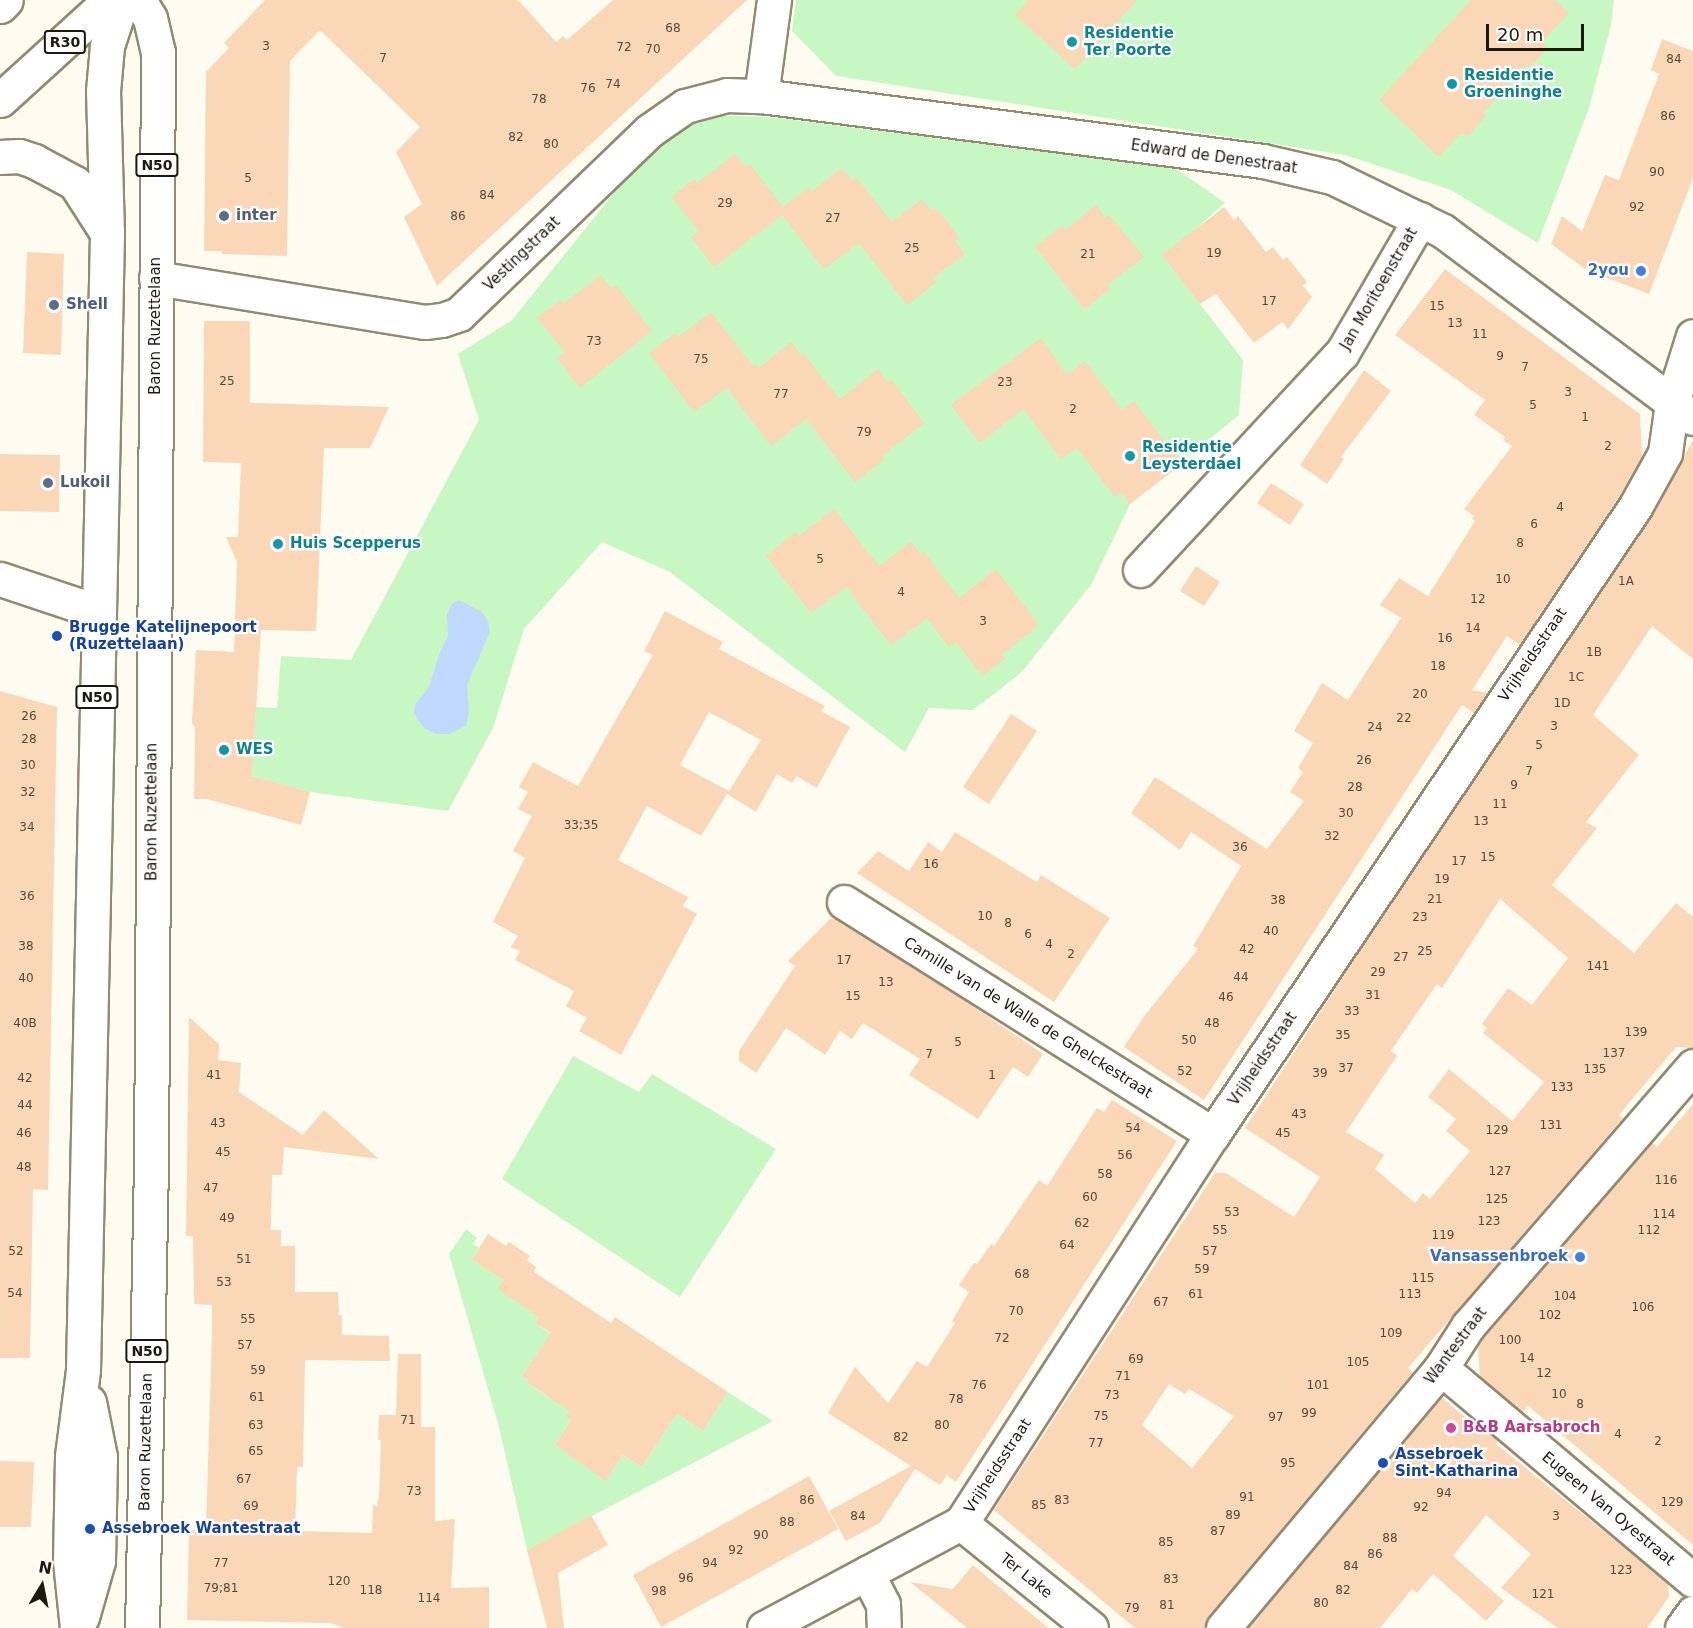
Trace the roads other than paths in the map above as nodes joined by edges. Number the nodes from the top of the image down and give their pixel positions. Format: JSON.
{"nodes":[{"id":1,"x":6,"y":0,"type":"edge"},
{"id":2,"x":110,"y":0,"type":"edge"},
{"id":3,"x":123,"y":0,"type":"edge"},
{"id":4,"x":139,"y":0,"type":"edge"},
{"id":5,"x":774,"y":0,"type":"edge"},
{"id":6,"x":0,"y":6,"type":"edge"},
{"id":7,"x":761,"y":96,"type":"junction"},
{"id":8,"x":0,"y":100,"type":"edge"},
{"id":9,"x":0,"y":157,"type":"edge"},
{"id":10,"x":1420,"y":219,"type":"junction"},
{"id":11,"x":107,"y":233,"type":"junction"},
{"id":12,"x":156,"y":278,"type":"junction"},
{"id":13,"x":1693,"y":336,"type":"edge"},
{"id":14,"x":1683,"y":410,"type":"edge"},
{"id":15,"x":1140,"y":570,"type":"dead end"},
{"id":16,"x":0,"y":579,"type":"edge"},
{"id":17,"x":99,"y":612,"type":"junction"},
{"id":18,"x":844,"y":902,"type":"dead end"},
{"id":19,"x":1693,"y":1066,"type":"edge"},
{"id":20,"x":1213,"y":1134,"type":"junction"},
{"id":21,"x":1441,"y":1368,"type":"junction"},
{"id":22,"x":962,"y":1523,"type":"junction"},
{"id":23,"x":867,"y":1573,"type":"junction"},
{"id":24,"x":1693,"y":1580,"type":"edge"},
{"id":25,"x":1693,"y":1613,"type":"edge"},
{"id":26,"x":78,"y":1628,"type":"edge"},
{"id":27,"x":142,"y":1628,"type":"edge"},
{"id":28,"x":764,"y":1628,"type":"edge"},
{"id":29,"x":884,"y":1628,"type":"edge"},
{"id":30,"x":1091,"y":1628,"type":"edge"},
{"id":31,"x":1223,"y":1628,"type":"edge"},
{"id":32,"x":1682,"y":1628,"type":"edge"}],
"edges":[{"from":1,"to":6,"type":"street"},
{"from":2,"to":8,"type":"street","number":"R30"},
{"from":3,"to":11,"type":"street","number":"N50"},
{"from":4,"to":12,"type":"street","name":"Baron Ruzettelaan","number":"N50"},
{"from":5,"to":7,"type":"street"},
{"from":7,"to":10,"type":"street","name":"Edward de Denestraat"},
{"from":7,"to":12,"type":"street","name":"Vestingstraat"},
{"from":9,"to":11,"type":"street"},
{"from":10,"to":14,"type":"street","name":"Edward de Denestraat"},
{"from":10,"to":15,"type":"street","name":"Jan Moritoenstraat"},
{"from":11,"to":17,"type":"street","number":"N50"},
{"from":12,"to":27,"type":"street","name":"Baron Ruzettelaan","number":"N50"},
{"from":13,"to":14,"type":"street","name":"Vrijheidsstraat"},
{"from":14,"to":20,"type":"street","name":"Vrijheidsstraat"},
{"from":16,"to":17,"type":"street"},
{"from":17,"to":26,"type":"street","number":"N50"},
{"from":18,"to":20,"type":"street","name":"Camille van de Walle de Ghelckestraat"},
{"from":19,"to":21,"type":"street","name":"Wantestraat"},
{"from":20,"to":22,"type":"street","name":"Vrijheidsstraat"},
{"from":21,"to":24,"type":"street","name":"Eugeen Van Oyestraat"},
{"from":21,"to":31,"type":"street","name":"Wantestraat"},
{"from":22,"to":23,"type":"street","name":"Vrijheidsstraat"},
{"from":22,"to":30,"type":"street","name":"Ter Lake"},
{"from":23,"to":28,"type":"street","name":"Vrijheidsstraat"},
{"from":23,"to":29,"type":"street"},
{"from":25,"to":32,"type":"street"}]}
